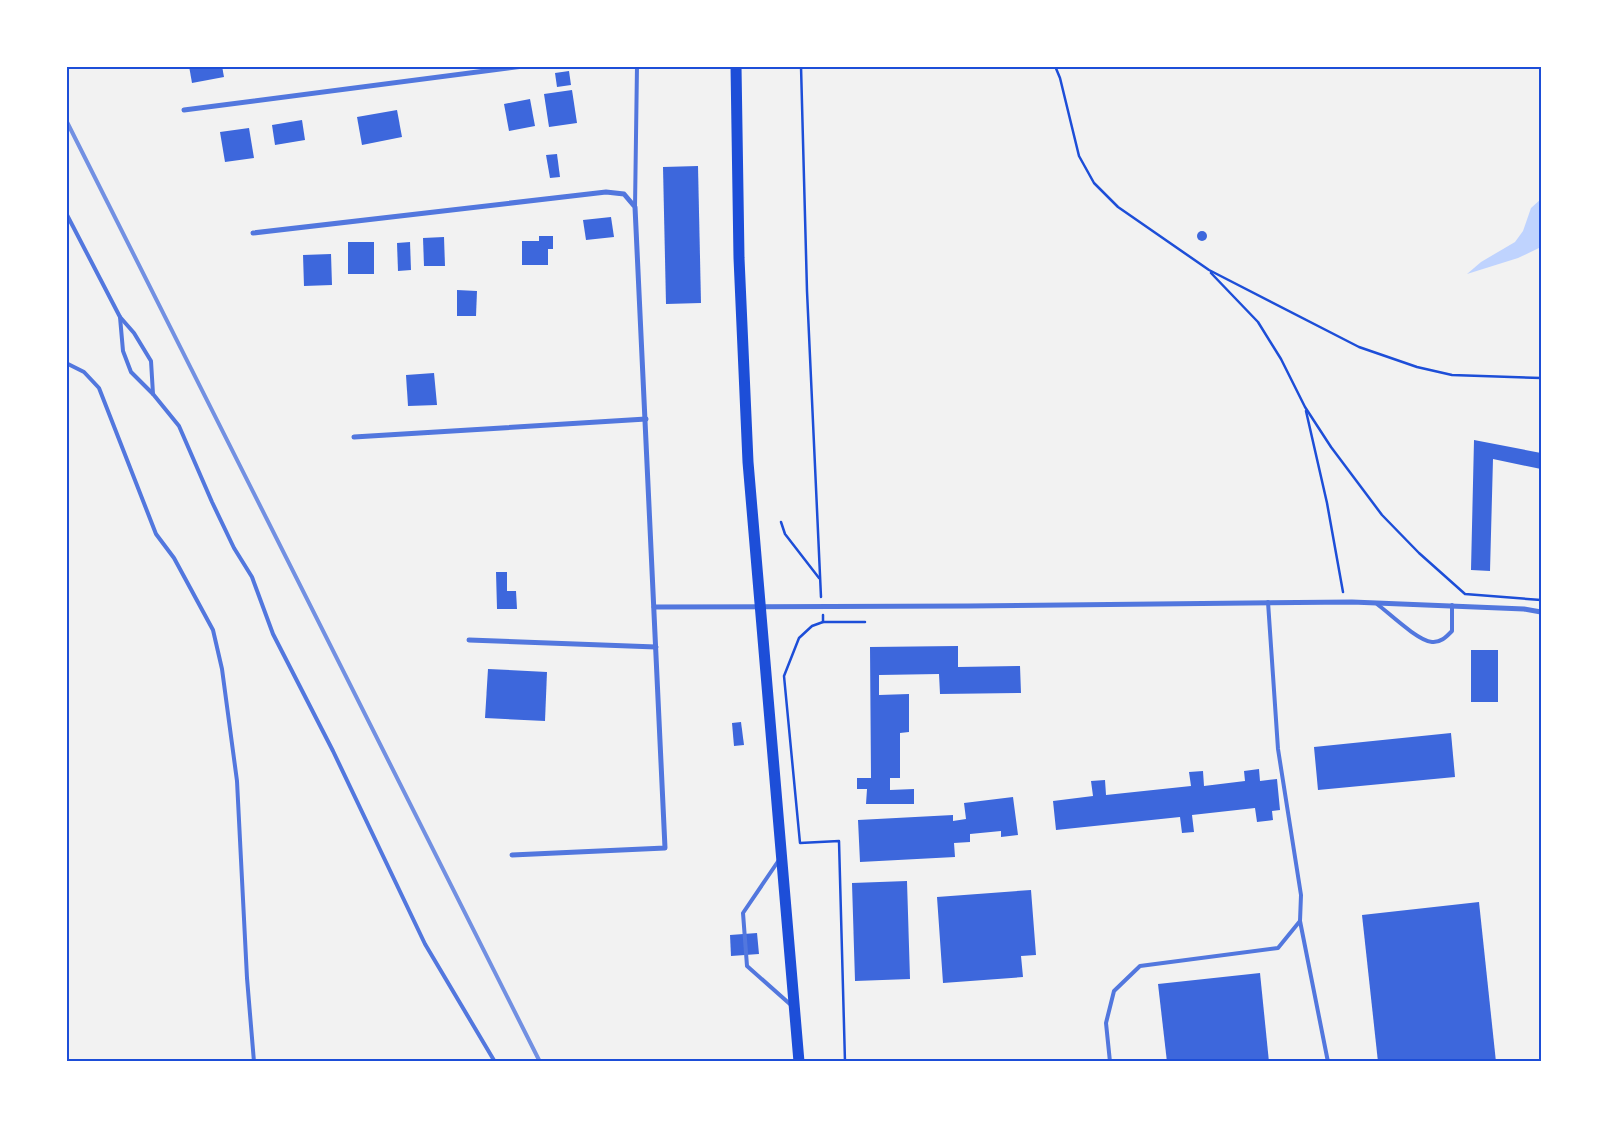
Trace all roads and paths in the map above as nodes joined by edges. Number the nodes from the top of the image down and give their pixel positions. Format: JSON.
{"nodes":[{"id":1,"x":523,"y":66,"type":"edge"},
{"id":2,"x":637,"y":66,"type":"edge"},
{"id":3,"x":736,"y":66,"type":"edge"},
{"id":4,"x":801,"y":66,"type":"edge"},
{"id":5,"x":1054,"y":66,"type":"edge"},
{"id":6,"x":184,"y":110,"type":"dead end"},
{"id":7,"x":635,"y":206,"type":"junction"},
{"id":8,"x":66,"y":213,"type":"edge"},
{"id":9,"x":253,"y":233,"type":"dead end"},
{"id":10,"x":1209,"y":270,"type":"junction"},
{"id":11,"x":120,"y":317,"type":"junction"},
{"id":12,"x":66,"y":363,"type":"edge"},
{"id":13,"x":1541,"y":378,"type":"edge"},
{"id":14,"x":152,"y":394,"type":"junction"},
{"id":15,"x":1305,"y":407,"type":"junction"},
{"id":16,"x":646,"y":419,"type":"junction"},
{"id":17,"x":354,"y":437,"type":"dead end"},
{"id":18,"x":781,"y":522,"type":"dead end"},
{"id":19,"x":1541,"y":600,"type":"edge"},
{"id":20,"x":1268,"y":602,"type":"junction"},
{"id":21,"x":1344,"y":602,"type":"junction"},
{"id":22,"x":1375,"y":603,"type":"junction"},
{"id":23,"x":759,"y":605,"type":"junction"},
{"id":24,"x":1452,"y":605,"type":"junction"},
{"id":25,"x":654,"y":607,"type":"junction"},
{"id":26,"x":1541,"y":612,"type":"edge"},
{"id":27,"x":865,"y":622,"type":"dead end"},
{"id":28,"x":469,"y":640,"type":"dead end"},
{"id":29,"x":656,"y":647,"type":"junction"},
{"id":30,"x":512,"y":855,"type":"dead end"},
{"id":31,"x":782,"y":856,"type":"junction"},
{"id":32,"x":1300,"y":921,"type":"junction"},
{"id":33,"x":794,"y":1007,"type":"junction"},
{"id":34,"x":254,"y":1062,"type":"edge"},
{"id":35,"x":495,"y":1062,"type":"edge"},
{"id":36,"x":799,"y":1062,"type":"edge"},
{"id":37,"x":845,"y":1062,"type":"edge"},
{"id":38,"x":1110,"y":1062,"type":"edge"},
{"id":39,"x":1328,"y":1062,"type":"edge"}],
"edges":[{"from":1,"to":6,"type":"street"},
{"from":2,"to":7,"type":"lane"},
{"from":3,"to":23,"type":"main road"},
{"from":4,"to":18,"type":"path"},
{"from":5,"to":10,"type":"path"},
{"from":7,"to":9,"type":"street"},
{"from":7,"to":16,"type":"street"},
{"from":8,"to":11,"type":"lane"},
{"from":10,"to":13,"type":"path"},
{"from":10,"to":15,"type":"path"},
{"from":11,"to":14,"type":"lane"},
{"from":11,"to":14,"type":"lane"},
{"from":12,"to":34,"type":"lane"},
{"from":14,"to":35,"type":"lane"},
{"from":15,"to":19,"type":"path"},
{"from":15,"to":21,"type":"path"},
{"from":16,"to":17,"type":"street"},
{"from":16,"to":25,"type":"street"},
{"from":20,"to":21,"type":"street"},
{"from":20,"to":23,"type":"street"},
{"from":20,"to":32,"type":"lane"},
{"from":21,"to":22,"type":"street"},
{"from":22,"to":24,"type":"street"},
{"from":22,"to":24,"type":"lane"},
{"from":23,"to":25,"type":"street"},
{"from":23,"to":31,"type":"main road"},
{"from":24,"to":26,"type":"street"},
{"from":25,"to":29,"type":"street"},
{"from":27,"to":37,"type":"path"},
{"from":28,"to":29,"type":"street"},
{"from":29,"to":30,"type":"street"},
{"from":31,"to":33,"type":"main road"},
{"from":31,"to":33,"type":"lane"},
{"from":32,"to":38,"type":"lane"},
{"from":32,"to":39,"type":"lane"},
{"from":33,"to":36,"type":"main road"}]}
